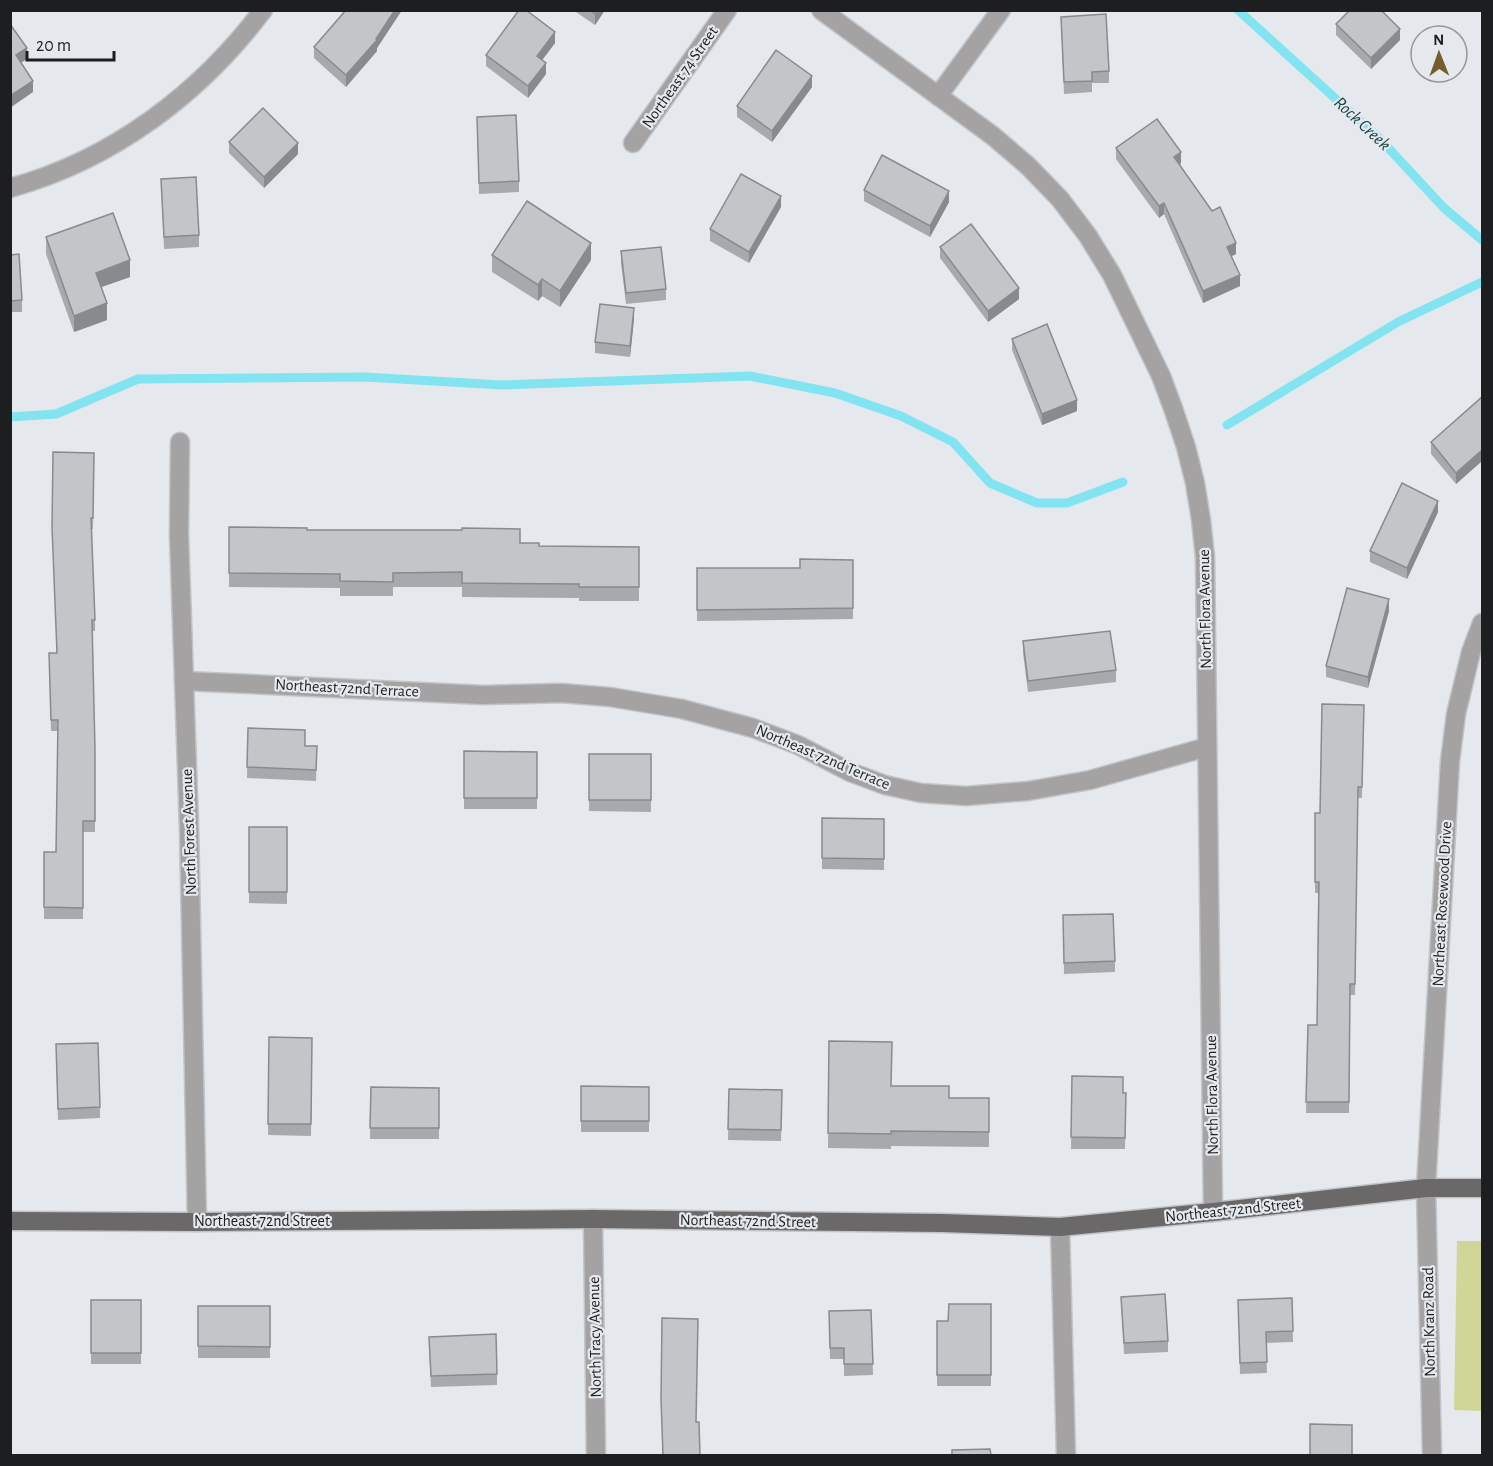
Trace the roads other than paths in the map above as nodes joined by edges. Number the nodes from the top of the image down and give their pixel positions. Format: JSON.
{"nodes":[{"id":1,"x":263,"y":10,"type":"edge"},
{"id":2,"x":727,"y":10,"type":"edge"},
{"id":3,"x":821,"y":10,"type":"edge"},
{"id":4,"x":1001,"y":10,"type":"edge"},
{"id":5,"x":938,"y":96,"type":"junction"},
{"id":6,"x":633,"y":143,"type":"dead end"},
{"id":7,"x":10,"y":188,"type":"edge"},
{"id":8,"x":180,"y":442,"type":"dead end"},
{"id":9,"x":1482,"y":623,"type":"edge"},
{"id":10,"x":184,"y":681,"type":"junction"},
{"id":11,"x":1207,"y":747,"type":"junction"},
{"id":12,"x":1426,"y":1188,"type":"junction"},
{"id":13,"x":1482,"y":1188,"type":"edge"},
{"id":14,"x":1213,"y":1212,"type":"junction"},
{"id":15,"x":593,"y":1219,"type":"junction"},
{"id":16,"x":10,"y":1221,"type":"edge"},
{"id":17,"x":197,"y":1222,"type":"junction"},
{"id":18,"x":1060,"y":1227,"type":"junction"},
{"id":19,"x":596,"y":1455,"type":"edge"},
{"id":20,"x":1066,"y":1455,"type":"edge"},
{"id":21,"x":1432,"y":1455,"type":"edge"}],
"edges":[{"from":1,"to":7,"type":"street"},
{"from":2,"to":6,"type":"street","name":"Northeast 74 Street"},
{"from":3,"to":5,"type":"street","name":"North Flora Avenue"},
{"from":4,"to":5,"type":"street"},
{"from":5,"to":11,"type":"street","name":"North Flora Avenue"},
{"from":8,"to":10,"type":"street","name":"North Forest Avenue"},
{"from":9,"to":12,"type":"street","name":"Northeast Rosewood Drive"},
{"from":10,"to":11,"type":"street","name":"Northeast 72nd Terrace"},
{"from":10,"to":17,"type":"street","name":"North Forest Avenue"},
{"from":11,"to":14,"type":"street","name":"North Flora Avenue"},
{"from":12,"to":13,"type":"main road","name":"Northeast 72nd Street"},
{"from":12,"to":14,"type":"main road","name":"Northeast 72nd Street"},
{"from":12,"to":21,"type":"street","name":"North Kranz Road"},
{"from":14,"to":18,"type":"main road","name":"Northeast 72nd Street"},
{"from":15,"to":17,"type":"main road","name":"Northeast 72nd Street"},
{"from":15,"to":18,"type":"main road","name":"Northeast 72nd Street"},
{"from":15,"to":19,"type":"street","name":"North Tracy Avenue"},
{"from":16,"to":17,"type":"main road","name":"Northeast 72nd Street"},
{"from":18,"to":20,"type":"street"}]}
